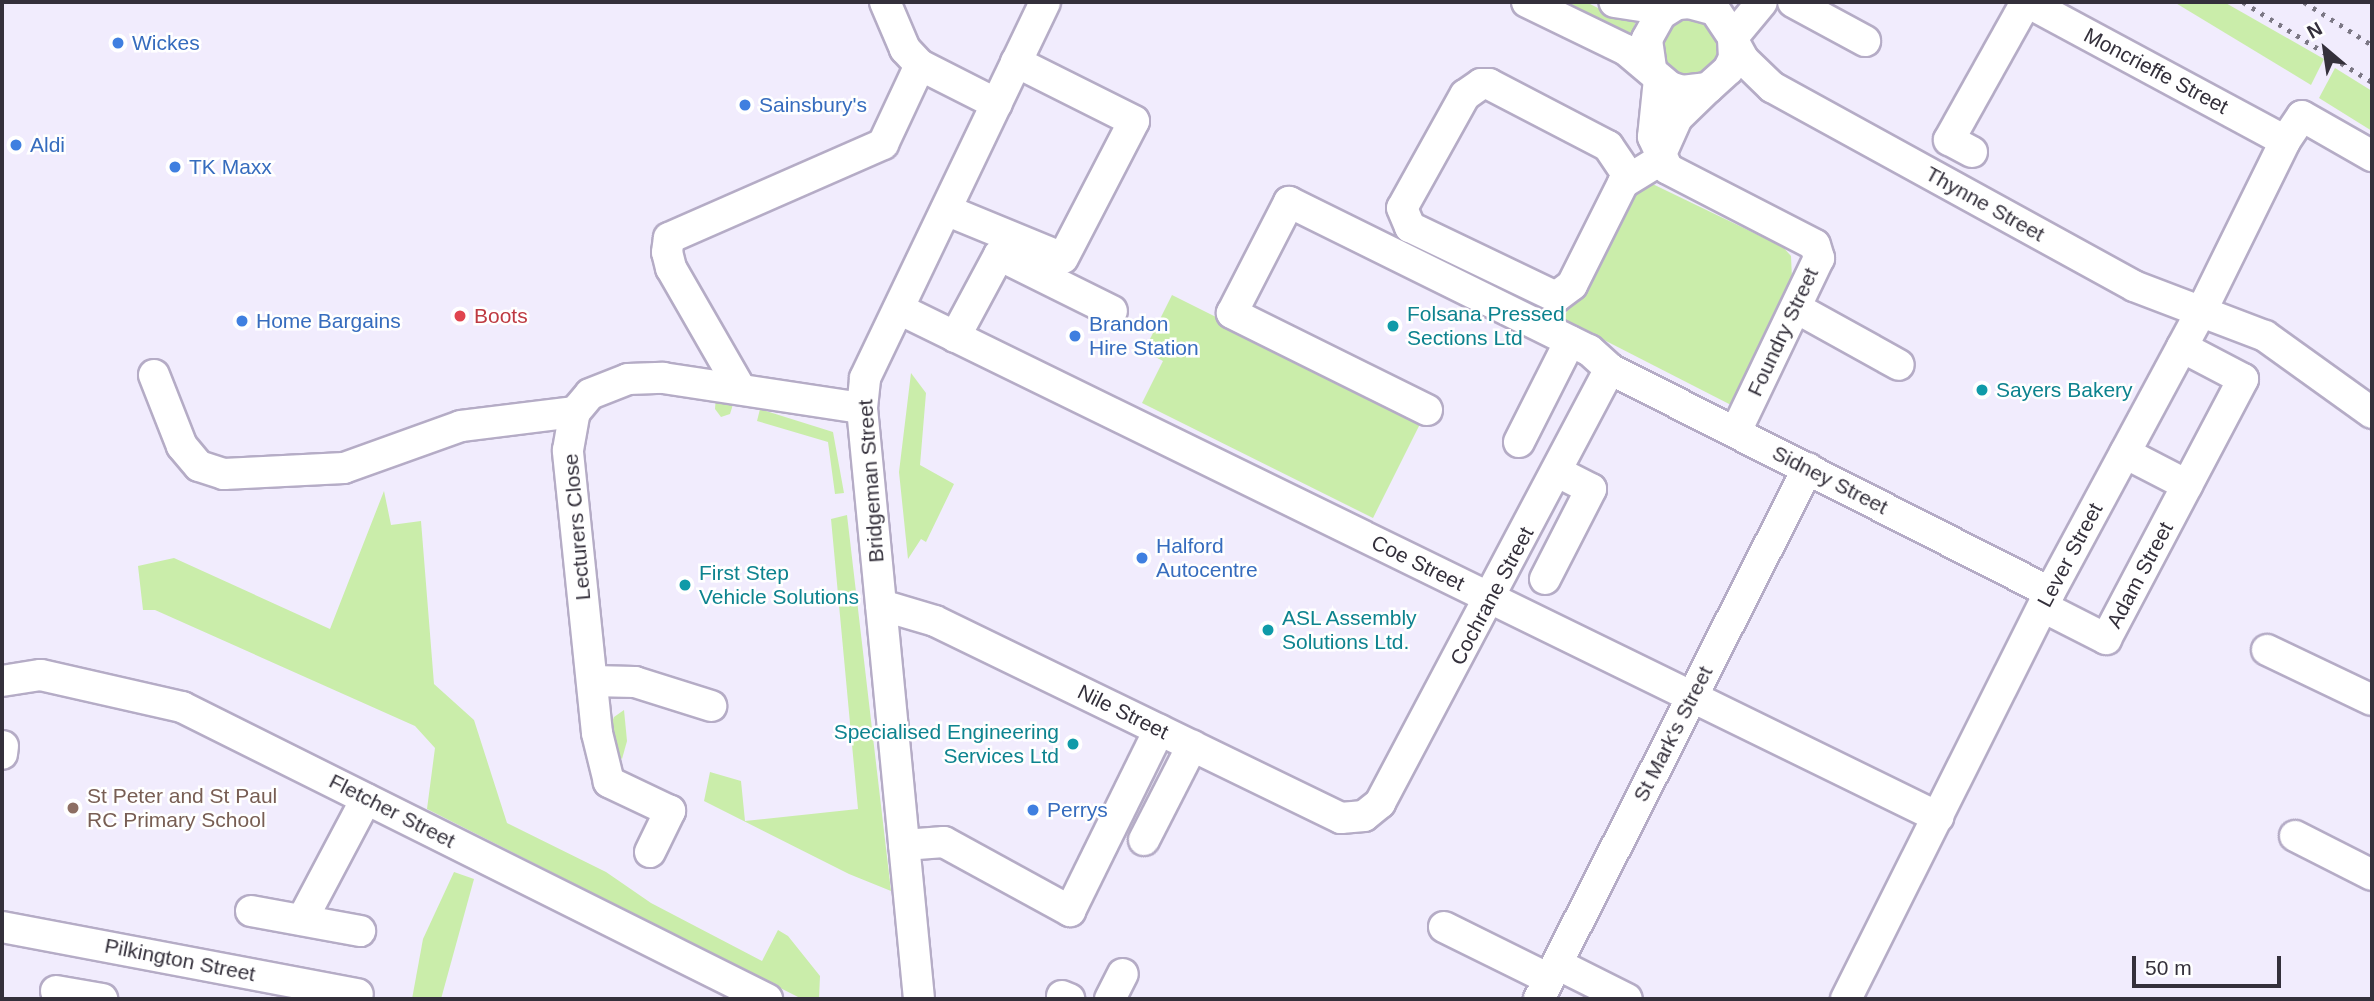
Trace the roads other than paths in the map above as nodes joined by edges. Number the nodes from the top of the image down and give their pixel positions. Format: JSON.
{"nodes":[{"id":1,"x":885,"y":2,"type":"edge"},
{"id":2,"x":1045,"y":2,"type":"edge"},
{"id":3,"x":1527,"y":2,"type":"edge"},
{"id":4,"x":1614,"y":2,"type":"edge"},
{"id":5,"x":1762,"y":2,"type":"edge"},
{"id":6,"x":1793,"y":2,"type":"edge"},
{"id":7,"x":2026,"y":2,"type":"edge"},
{"id":8,"x":1687,"y":4,"type":"edge"},
{"id":9,"x":1734,"y":40,"type":"junction"},
{"id":10,"x":1865,"y":41,"type":"dead end"},
{"id":11,"x":1016,"y":62,"type":"junction"},
{"id":12,"x":920,"y":65,"type":"junction"},
{"id":13,"x":1655,"y":74,"type":"junction"},
{"id":14,"x":1714,"y":85,"type":"junction"},
{"id":15,"x":1773,"y":87,"type":"junction"},
{"id":16,"x":997,"y":104,"type":"junction"},
{"id":17,"x":2285,"y":141,"type":"junction"},
{"id":18,"x":1972,"y":152,"type":"dead end"},
{"id":19,"x":2372,"y":156,"type":"edge"},
{"id":20,"x":1662,"y":157,"type":"junction"},
{"id":21,"x":1629,"y":177,"type":"junction"},
{"id":22,"x":946,"y":210,"type":"junction"},
{"id":23,"x":899,"y":309,"type":"junction"},
{"id":24,"x":1798,"y":309,"type":"junction"},
{"id":25,"x":2202,"y":310,"type":"junction"},
{"id":26,"x":1112,"y":311,"type":"dead end"},
{"id":27,"x":955,"y":337,"type":"junction"},
{"id":28,"x":1570,"y":341,"type":"junction"},
{"id":29,"x":2182,"y":347,"type":"junction"},
{"id":30,"x":1899,"y":365,"type":"dead end"},
{"id":31,"x":1610,"y":369,"type":"junction"},
{"id":32,"x":154,"y":375,"type":"dead end"},
{"id":33,"x":740,"y":388,"type":"junction"},
{"id":34,"x":862,"y":408,"type":"junction"},
{"id":35,"x":1427,"y":410,"type":"dead end"},
{"id":36,"x":575,"y":412,"type":"junction"},
{"id":37,"x":2372,"y":413,"type":"edge"},
{"id":38,"x":1736,"y":431,"type":"junction"},
{"id":39,"x":1519,"y":442,"type":"dead end"},
{"id":40,"x":2125,"y":453,"type":"junction"},
{"id":41,"x":1808,"y":468,"type":"junction"},
{"id":42,"x":1557,"y":472,"type":"junction"},
{"id":43,"x":2187,"y":485,"type":"junction"},
{"id":44,"x":1545,"y":579,"type":"dead end"},
{"id":45,"x":1492,"y":599,"type":"junction"},
{"id":46,"x":2046,"y":599,"type":"junction"},
{"id":47,"x":881,"y":605,"type":"junction"},
{"id":48,"x":2267,"y":650,"type":"dead end"},
{"id":49,"x":2,"y":681,"type":"edge"},
{"id":50,"x":592,"y":681,"type":"junction"},
{"id":51,"x":1691,"y":696,"type":"junction"},
{"id":52,"x":2372,"y":700,"type":"edge"},
{"id":53,"x":711,"y":706,"type":"dead end"},
{"id":54,"x":1159,"y":730,"type":"junction"},
{"id":55,"x":1192,"y":746,"type":"junction"},
{"id":56,"x":366,"y":799,"type":"junction"},
{"id":57,"x":1364,"y":816,"type":"joint"},
{"id":58,"x":1938,"y":817,"type":"junction"},
{"id":59,"x":2295,"y":836,"type":"dead end"},
{"id":60,"x":1144,"y":840,"type":"dead end"},
{"id":61,"x":904,"y":845,"type":"junction"},
{"id":62,"x":650,"y":852,"type":"dead end"},
{"id":63,"x":2372,"y":875,"type":"edge"},
{"id":64,"x":251,"y":911,"type":"dead end"},
{"id":65,"x":302,"y":920,"type":"junction"},
{"id":66,"x":2,"y":927,"type":"edge"},
{"id":67,"x":1444,"y":927,"type":"dead end"},
{"id":68,"x":360,"y":931,"type":"dead end"},
{"id":69,"x":1548,"y":981,"type":"edge"},
{"id":70,"x":56,"y":991,"type":"dead end"},
{"id":71,"x":343,"y":994,"type":"edge"},
{"id":72,"x":102,"y":999,"type":"edge"},
{"id":73,"x":767,"y":999,"type":"edge"},
{"id":74,"x":919,"y":999,"type":"edge"},
{"id":75,"x":1626,"y":999,"type":"edge"},
{"id":76,"x":1846,"y":999,"type":"edge"}],
"edges":[{"from":1,"to":12,"type":"street"},
{"from":2,"to":11,"type":"street","name":"Bridgeman Street"},
{"from":3,"to":13,"type":"street","name":"Thynne Street"},
{"from":4,"to":8,"type":"street","name":"Thynne Street"},
{"from":5,"to":9,"type":"street"},
{"from":6,"to":10,"type":"street"},
{"from":7,"to":17,"type":"street","name":"Moncrieffe Street"},
{"from":7,"to":18,"type":"street"},
{"from":8,"to":9,"type":"street","name":"Thynne Street"},
{"from":8,"to":13,"type":"street"},
{"from":9,"to":14,"type":"street"},
{"from":9,"to":15,"type":"street","name":"Thynne Street"},
{"from":11,"to":16,"type":"street","name":"Bridgeman Street"},
{"from":11,"to":22,"type":"street"},
{"from":12,"to":16,"type":"street"},
{"from":12,"to":33,"type":"street"},
{"from":13,"to":14,"type":"street","name":"Thynne Street"},
{"from":13,"to":20,"type":"street"},
{"from":14,"to":15,"type":"street","name":"Thynne Street"},
{"from":14,"to":20,"type":"street"},
{"from":15,"to":25,"type":"street","name":"Thynne Street"},
{"from":16,"to":22,"type":"street","name":"Bridgeman Street"},
{"from":17,"to":19,"type":"street","name":"Lever Street"},
{"from":17,"to":25,"type":"street","name":"Lever Street"},
{"from":20,"to":21,"type":"street"},
{"from":20,"to":24,"type":"street","name":"Foundry Street"},
{"from":21,"to":21,"type":"street"},
{"from":22,"to":23,"type":"street","name":"Bridgeman Street"},
{"from":23,"to":27,"type":"street","name":"Coe Street"},
{"from":23,"to":34,"type":"street","name":"Bridgeman Street"},
{"from":24,"to":30,"type":"street"},
{"from":24,"to":38,"type":"street","name":"Foundry Street"},
{"from":25,"to":29,"type":"street","name":"Lever Street"},
{"from":25,"to":37,"type":"street","name":"Thynne Street"},
{"from":26,"to":27,"type":"street"},
{"from":27,"to":45,"type":"street","name":"Coe Street"},
{"from":28,"to":31,"type":"street","name":"Sidney Street"},
{"from":28,"to":35,"type":"street","name":"Sidney Street"},
{"from":28,"to":39,"type":"street"},
{"from":29,"to":40,"type":"street","name":"Lever Street"},
{"from":29,"to":43,"type":"street","name":"Adam Street"},
{"from":31,"to":38,"type":"street","name":"Sidney Street"},
{"from":31,"to":42,"type":"street","name":"Cochrane Street"},
{"from":32,"to":36,"type":"street"},
{"from":33,"to":34,"type":"street"},
{"from":33,"to":36,"type":"street"},
{"from":34,"to":47,"type":"street","name":"Bridgeman Street"},
{"from":36,"to":50,"type":"street","name":"Lecturers Close"},
{"from":38,"to":41,"type":"street","name":"Sidney Street"},
{"from":40,"to":43,"type":"street"},
{"from":40,"to":46,"type":"street","name":"Lever Street"},
{"from":41,"to":46,"type":"street","name":"Sidney Street"},
{"from":41,"to":51,"type":"street","name":"St Mark's Street"},
{"from":42,"to":44,"type":"street"},
{"from":42,"to":45,"type":"street","name":"Cochrane Street"},
{"from":43,"to":46,"type":"street","name":"Adam Street"},
{"from":45,"to":51,"type":"street","name":"Coe Street"},
{"from":45,"to":57,"type":"street","name":"Cochrane Street"},
{"from":46,"to":58,"type":"street","name":"Lever Street"},
{"from":47,"to":54,"type":"street","name":"Nile Street"},
{"from":47,"to":61,"type":"street","name":"Bridgeman Street"},
{"from":48,"to":52,"type":"street"},
{"from":49,"to":56,"type":"street","name":"Fletcher Street"},
{"from":50,"to":53,"type":"street"},
{"from":50,"to":62,"type":"street","name":"Lecturers Close"},
{"from":51,"to":58,"type":"street","name":"Coe Street"},
{"from":51,"to":69,"type":"street","name":"St Mark's Street"},
{"from":54,"to":55,"type":"street","name":"Nile Street"},
{"from":54,"to":61,"type":"street"},
{"from":55,"to":57,"type":"street","name":"Nile Street"},
{"from":55,"to":60,"type":"street"},
{"from":56,"to":65,"type":"street"},
{"from":56,"to":73,"type":"street","name":"Fletcher Street"},
{"from":58,"to":76,"type":"street","name":"Lever Street"},
{"from":59,"to":63,"type":"street"},
{"from":61,"to":74,"type":"street","name":"Bridgeman Street"},
{"from":64,"to":65,"type":"street"},
{"from":65,"to":68,"type":"street"},
{"from":66,"to":71,"type":"street","name":"Pilkington Street"},
{"from":67,"to":69,"type":"street"},
{"from":69,"to":75,"type":"street"},
{"from":70,"to":72,"type":"street"}]}
